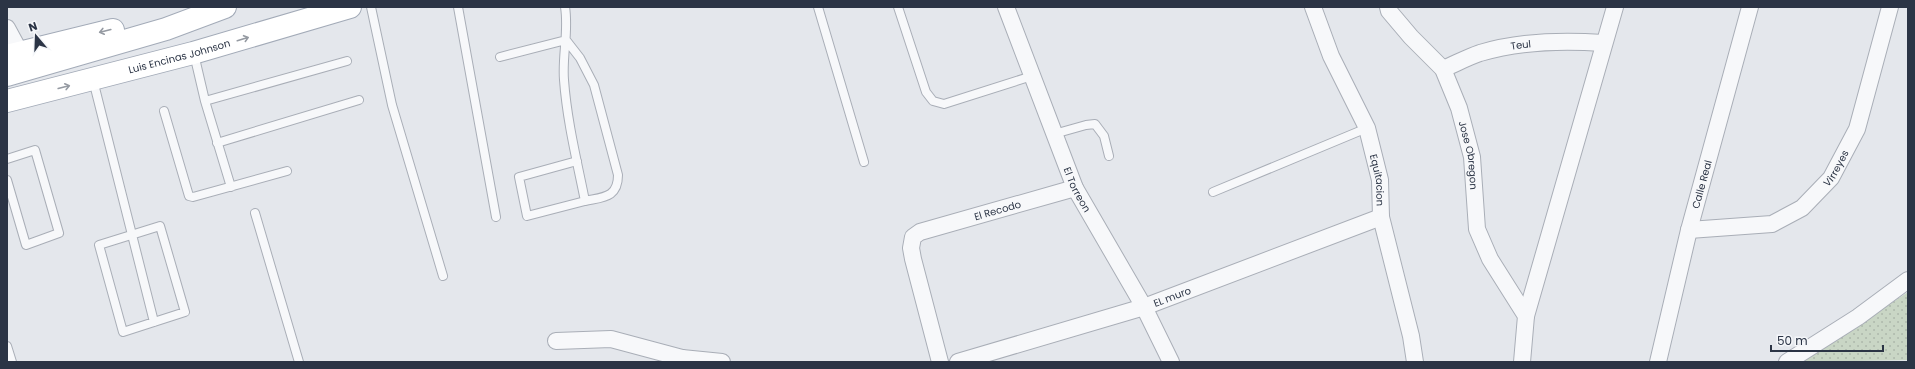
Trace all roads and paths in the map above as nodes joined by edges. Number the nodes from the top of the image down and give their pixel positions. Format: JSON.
{"nodes":[{"id":1,"x":211,"y":7,"type":"edge"},
{"id":2,"x":225,"y":7,"type":"edge"},
{"id":3,"x":350,"y":7,"type":"edge"},
{"id":4,"x":371,"y":7,"type":"edge"},
{"id":5,"x":458,"y":7,"type":"edge"},
{"id":6,"x":565,"y":7,"type":"edge"},
{"id":7,"x":818,"y":7,"type":"edge"},
{"id":8,"x":898,"y":7,"type":"edge"},
{"id":9,"x":1006,"y":7,"type":"edge"},
{"id":10,"x":1313,"y":7,"type":"edge"},
{"id":11,"x":1388,"y":7,"type":"edge"},
{"id":12,"x":1615,"y":7,"type":"edge"},
{"id":13,"x":1750,"y":7,"type":"edge"},
{"id":14,"x":1890,"y":7,"type":"edge"},
{"id":15,"x":7,"y":28,"type":"edge"},
{"id":16,"x":566,"y":40,"type":"junction"},
{"id":17,"x":1603,"y":43,"type":"junction"},
{"id":18,"x":193,"y":54,"type":"junction"},
{"id":19,"x":500,"y":57,"type":"dead end"},
{"id":20,"x":21,"y":58,"type":"edge"},
{"id":21,"x":347,"y":61,"type":"dead end"},
{"id":22,"x":1443,"y":69,"type":"junction"},
{"id":23,"x":7,"y":75,"type":"edge"},
{"id":24,"x":1032,"y":76,"type":"junction"},
{"id":25,"x":93,"y":79,"type":"junction"},
{"id":26,"x":13,"y":100,"type":"edge"},
{"id":27,"x":359,"y":100,"type":"dead end"},
{"id":28,"x":205,"y":101,"type":"junction"},
{"id":29,"x":164,"y":111,"type":"dead end"},
{"id":30,"x":1367,"y":128,"type":"junction"},
{"id":31,"x":1054,"y":134,"type":"junction"},
{"id":32,"x":217,"y":143,"type":"junction"},
{"id":33,"x":1110,"y":156,"type":"dead end"},
{"id":34,"x":7,"y":159,"type":"edge"},
{"id":35,"x":577,"y":161,"type":"junction"},
{"id":36,"x":864,"y":162,"type":"dead end"},
{"id":37,"x":287,"y":171,"type":"dead end"},
{"id":38,"x":7,"y":180,"type":"edge"},
{"id":39,"x":231,"y":187,"type":"junction"},
{"id":40,"x":1075,"y":188,"type":"junction"},
{"id":41,"x":1213,"y":192,"type":"dead end"},
{"id":42,"x":585,"y":201,"type":"junction"},
{"id":43,"x":255,"y":213,"type":"dead end"},
{"id":44,"x":496,"y":217,"type":"dead end"},
{"id":45,"x":1381,"y":217,"type":"junction"},
{"id":46,"x":1689,"y":230,"type":"junction"},
{"id":47,"x":132,"y":235,"type":"junction"},
{"id":48,"x":443,"y":276,"type":"dead end"},
{"id":49,"x":1908,"y":280,"type":"edge"},
{"id":50,"x":1144,"y":307,"type":"junction"},
{"id":51,"x":1526,"y":316,"type":"junction"},
{"id":52,"x":154,"y":322,"type":"junction"},
{"id":53,"x":556,"y":341,"type":"dead end"},
{"id":54,"x":7,"y":346,"type":"edge"},
{"id":55,"x":682,"y":360,"type":"edge"},
{"id":56,"x":12,"y":362,"type":"edge"},
{"id":57,"x":299,"y":362,"type":"edge"},
{"id":58,"x":722,"y":362,"type":"edge"},
{"id":59,"x":940,"y":362,"type":"edge"},
{"id":60,"x":958,"y":362,"type":"edge"},
{"id":61,"x":1171,"y":362,"type":"edge"},
{"id":62,"x":1415,"y":362,"type":"edge"},
{"id":63,"x":1522,"y":362,"type":"edge"},
{"id":64,"x":1658,"y":362,"type":"edge"},
{"id":65,"x":1788,"y":362,"type":"edge"}],
"edges":[{"from":1,"to":20,"type":"main road","one_way":true},
{"from":2,"to":20,"type":"main road"},
{"from":18,"to":3,"type":"main road","name":"Luis Encinas Johnson","one_way":true},
{"from":4,"to":48,"type":"lane"},
{"from":5,"to":44,"type":"lane"},
{"from":6,"to":16,"type":"lane"},
{"from":7,"to":36,"type":"lane"},
{"from":8,"to":24,"type":"lane"},
{"from":9,"to":24,"type":"street","name":"El Torreon"},
{"from":10,"to":30,"type":"street","name":"Equitacion"},
{"from":11,"to":22,"type":"street","name":"Jose Obregon"},
{"from":12,"to":17,"type":"street"},
{"from":13,"to":46,"type":"street","name":"Calle Real"},
{"from":14,"to":46,"type":"street","name":"Virreyes"},
{"from":15,"to":20,"type":"street"},
{"from":16,"to":19,"type":"lane"},
{"from":16,"to":35,"type":"lane"},
{"from":16,"to":42,"type":"lane"},
{"from":17,"to":22,"type":"street","name":"Teul"},
{"from":17,"to":51,"type":"street"},
{"from":18,"to":25,"type":"main road","name":"Luis Encinas Johnson"},
{"from":18,"to":28,"type":"lane"},
{"from":20,"to":23,"type":"main road"},
{"from":21,"to":28,"type":"lane"},
{"from":22,"to":51,"type":"street","name":"Jose Obregon"},
{"from":24,"to":31,"type":"street","name":"El Torreon"},
{"from":26,"to":25,"type":"main road","name":"Luis Encinas Johnson","one_way":true},
{"from":25,"to":47,"type":"lane"},
{"from":27,"to":32,"type":"lane"},
{"from":28,"to":32,"type":"lane"},
{"from":29,"to":39,"type":"lane"},
{"from":30,"to":41,"type":"lane"},
{"from":30,"to":45,"type":"street","name":"Equitacion"},
{"from":31,"to":33,"type":"lane"},
{"from":31,"to":40,"type":"street","name":"El Torreon"},
{"from":32,"to":39,"type":"lane"},
{"from":34,"to":38,"type":"lane"},
{"from":35,"to":42,"type":"lane"},
{"from":35,"to":42,"type":"lane"},
{"from":37,"to":39,"type":"lane"},
{"from":40,"to":50,"type":"street","name":"El Torreon"},
{"from":40,"to":59,"type":"street","name":"El Recodo"},
{"from":43,"to":57,"type":"lane"},
{"from":45,"to":50,"type":"street","name":"EL muro"},
{"from":45,"to":62,"type":"street","name":"Equitacion"},
{"from":46,"to":64,"type":"street","name":"Calle Real"},
{"from":47,"to":52,"type":"lane"},
{"from":47,"to":52,"type":"lane"},
{"from":47,"to":52,"type":"lane"},
{"from":49,"to":65,"type":"street"},
{"from":50,"to":60,"type":"street","name":"EL muro"},
{"from":50,"to":61,"type":"street","name":"El Torreon"},
{"from":51,"to":63,"type":"street"},
{"from":53,"to":55,"type":"street"},
{"from":54,"to":56,"type":"lane"},
{"from":55,"to":58,"type":"street"}]}
